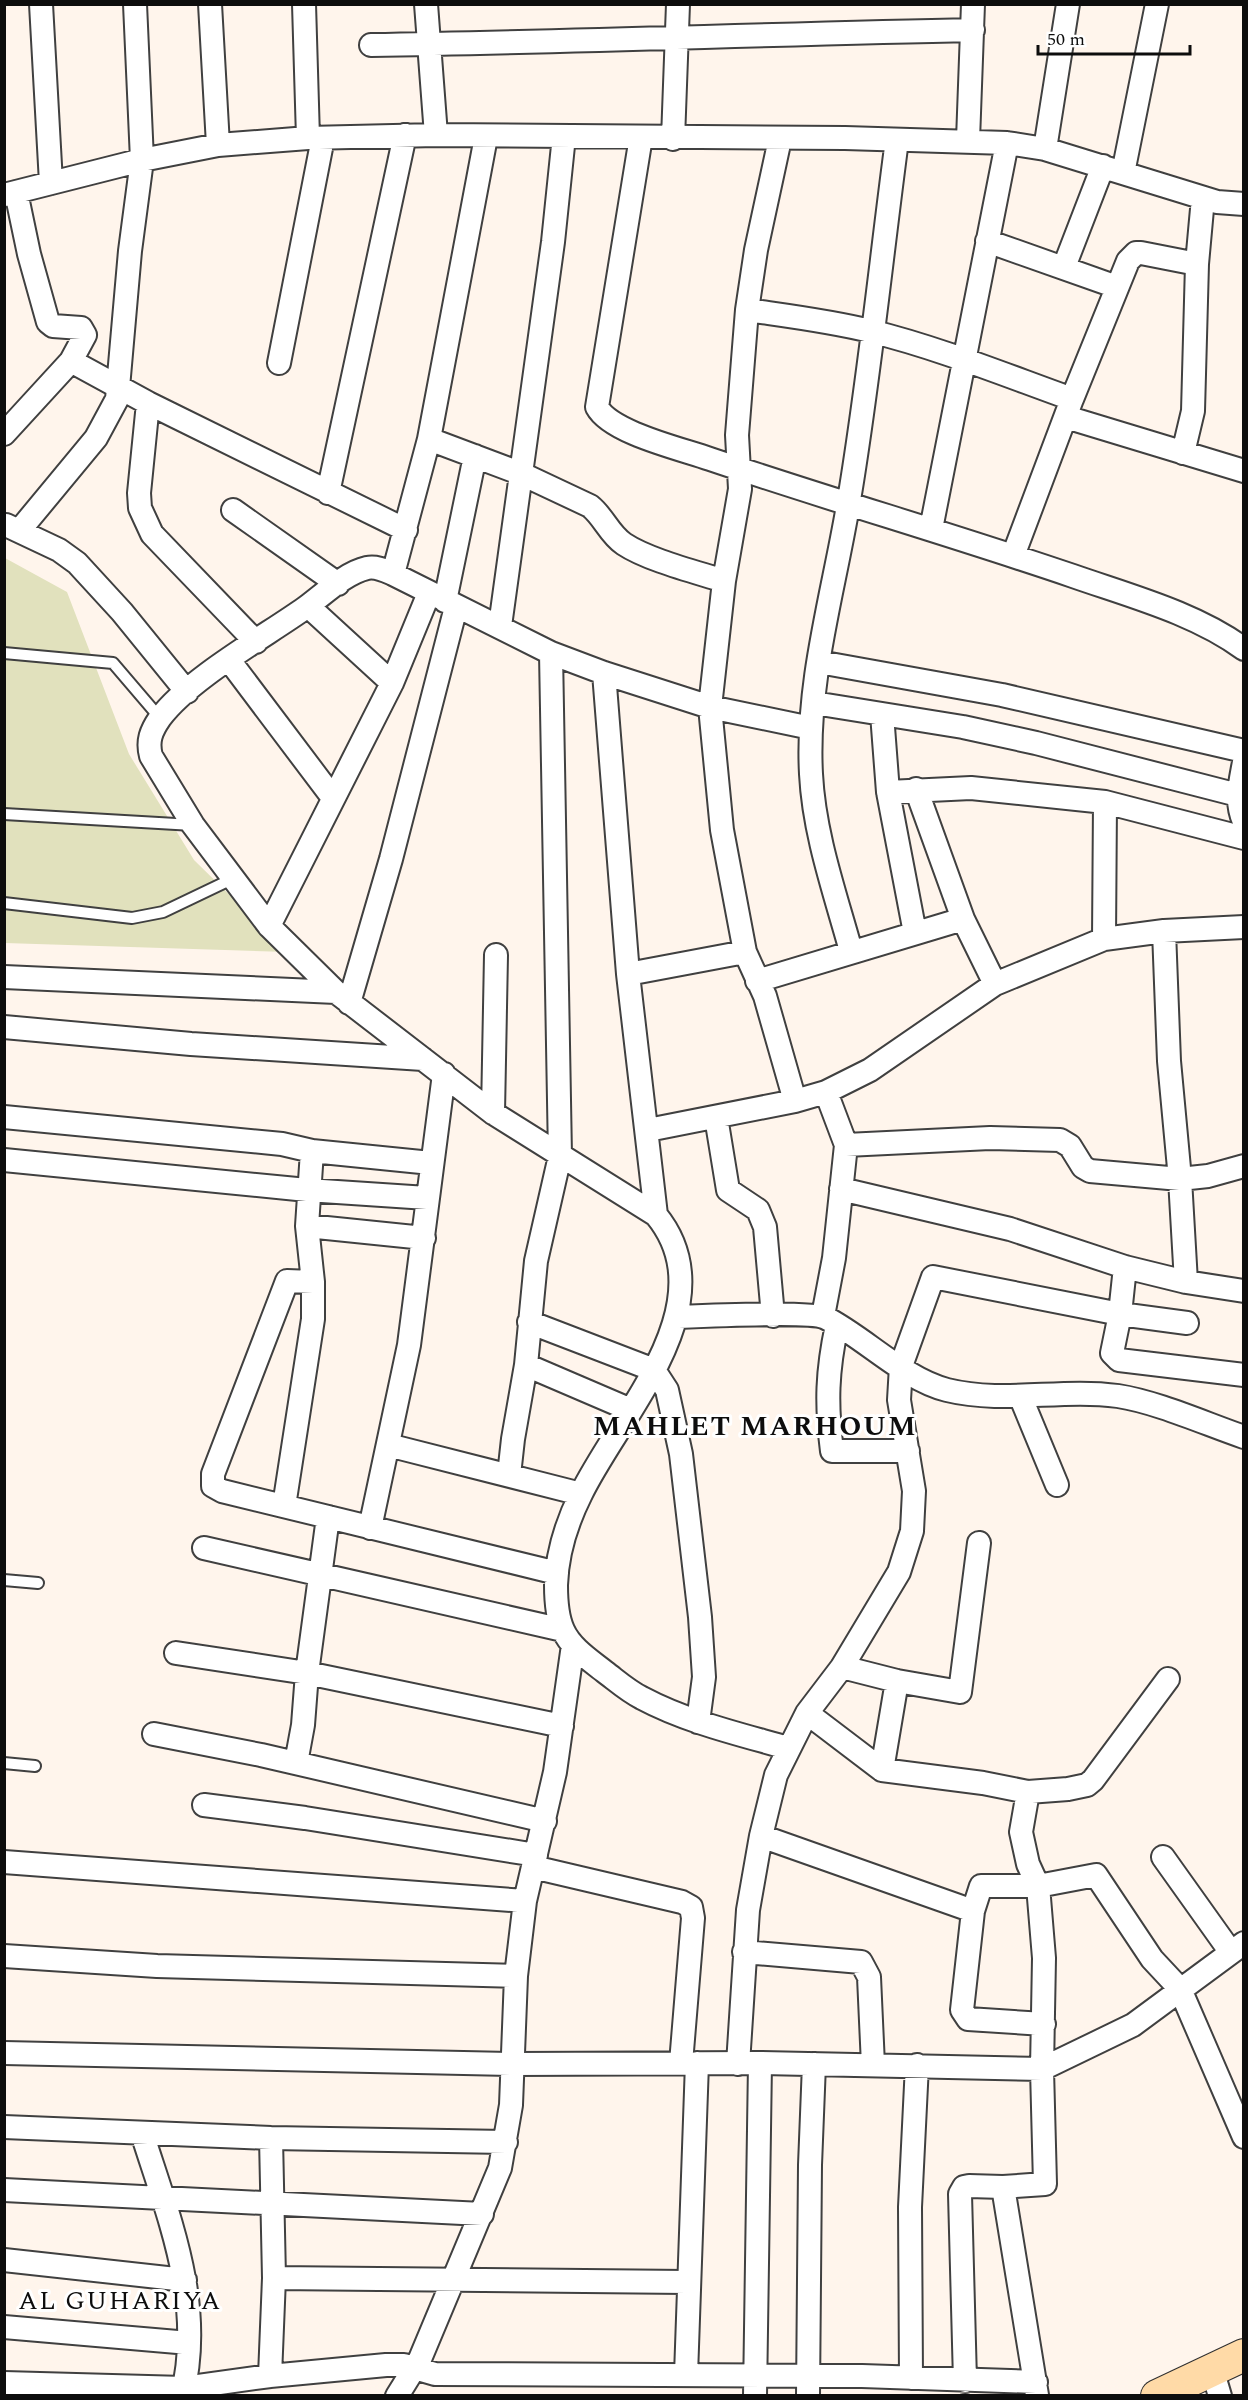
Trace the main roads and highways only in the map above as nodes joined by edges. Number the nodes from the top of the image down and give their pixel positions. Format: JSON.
{"nodes":[{"id":1,"x":1244,"y":2355,"type":"edge"},
{"id":2,"x":1216,"y":2382,"type":"edge"},
{"id":3,"x":1157,"y":2396,"type":"edge"}],
"edges":[{"from":1,"to":2,"type":"main road"},
{"from":2,"to":3,"type":"main road"}]}
